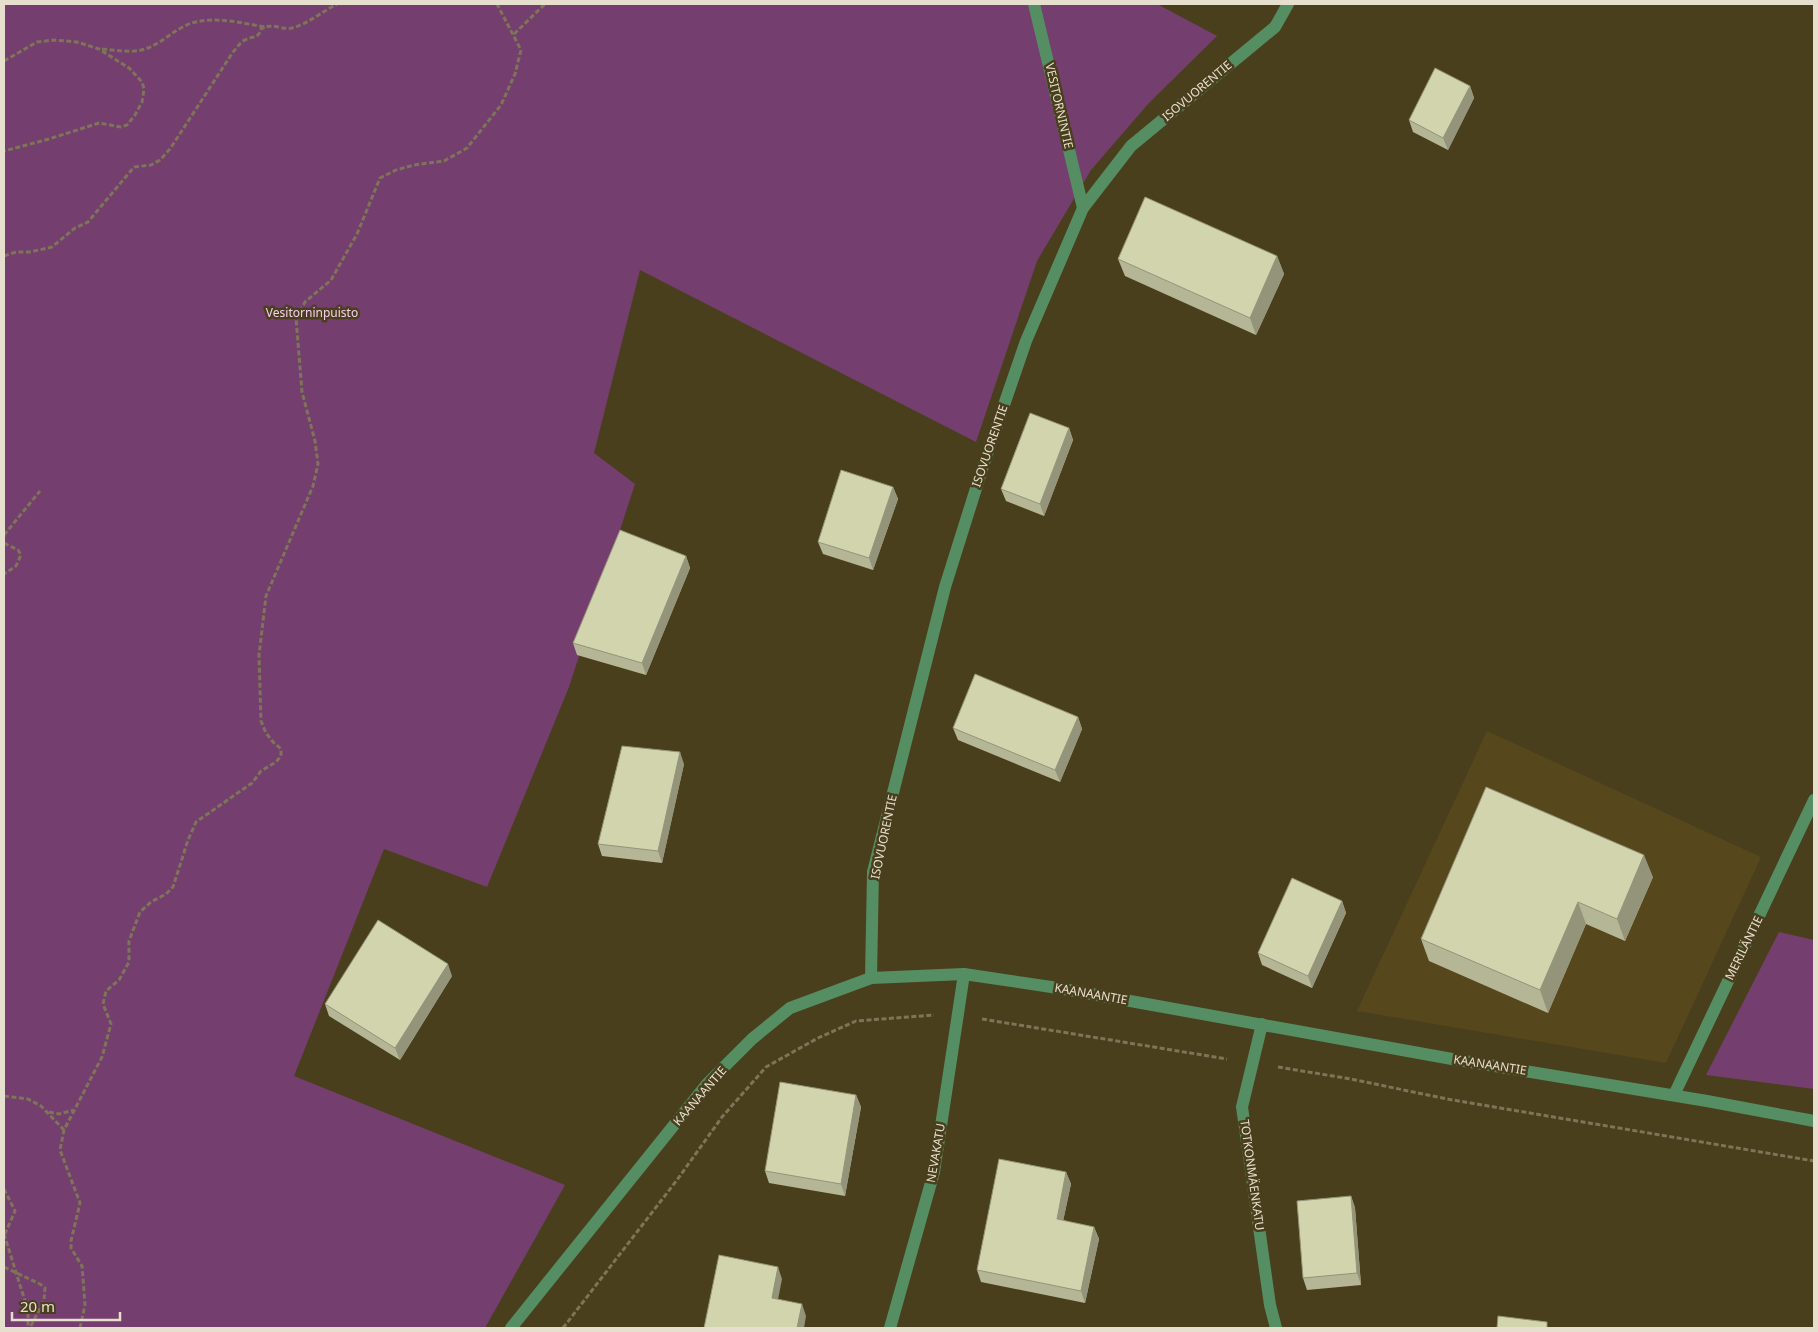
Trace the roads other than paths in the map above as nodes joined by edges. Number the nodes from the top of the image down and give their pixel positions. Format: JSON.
{"nodes":[{"id":1,"x":1034,"y":4,"type":"edge"},
{"id":2,"x":1288,"y":4,"type":"edge"},
{"id":3,"x":1083,"y":208,"type":"junction"},
{"id":4,"x":1814,"y":800,"type":"edge"},
{"id":5,"x":964,"y":974,"type":"junction"},
{"id":6,"x":871,"y":978,"type":"junction"},
{"id":7,"x":1262,"y":1024,"type":"junction"},
{"id":8,"x":1674,"y":1095,"type":"junction"},
{"id":9,"x":1814,"y":1121,"type":"edge"},
{"id":10,"x":511,"y":1328,"type":"edge"},
{"id":11,"x":890,"y":1328,"type":"edge"},
{"id":12,"x":1276,"y":1328,"type":"edge"}],
"edges":[{"from":1,"to":3,"type":"street","name":"VESITORNINTIE"},
{"from":2,"to":3,"type":"street","name":"ISOVUORENTIE"},
{"from":3,"to":6,"type":"street","name":"ISOVUORENTIE"},
{"from":4,"to":8,"type":"street","name":"MERILÄNTIE"},
{"from":5,"to":6,"type":"street","name":"KAANAANTIE"},
{"from":5,"to":7,"type":"street","name":"KAANAANTIE"},
{"from":5,"to":11,"type":"street","name":"NEVAKATU"},
{"from":6,"to":10,"type":"street","name":"KAANAANTIE"},
{"from":7,"to":8,"type":"street","name":"KAANAANTIE"},
{"from":7,"to":12,"type":"street","name":"TOTKONMÄENKATU"},
{"from":8,"to":9,"type":"street","name":"KAANAANTIE"}]}
